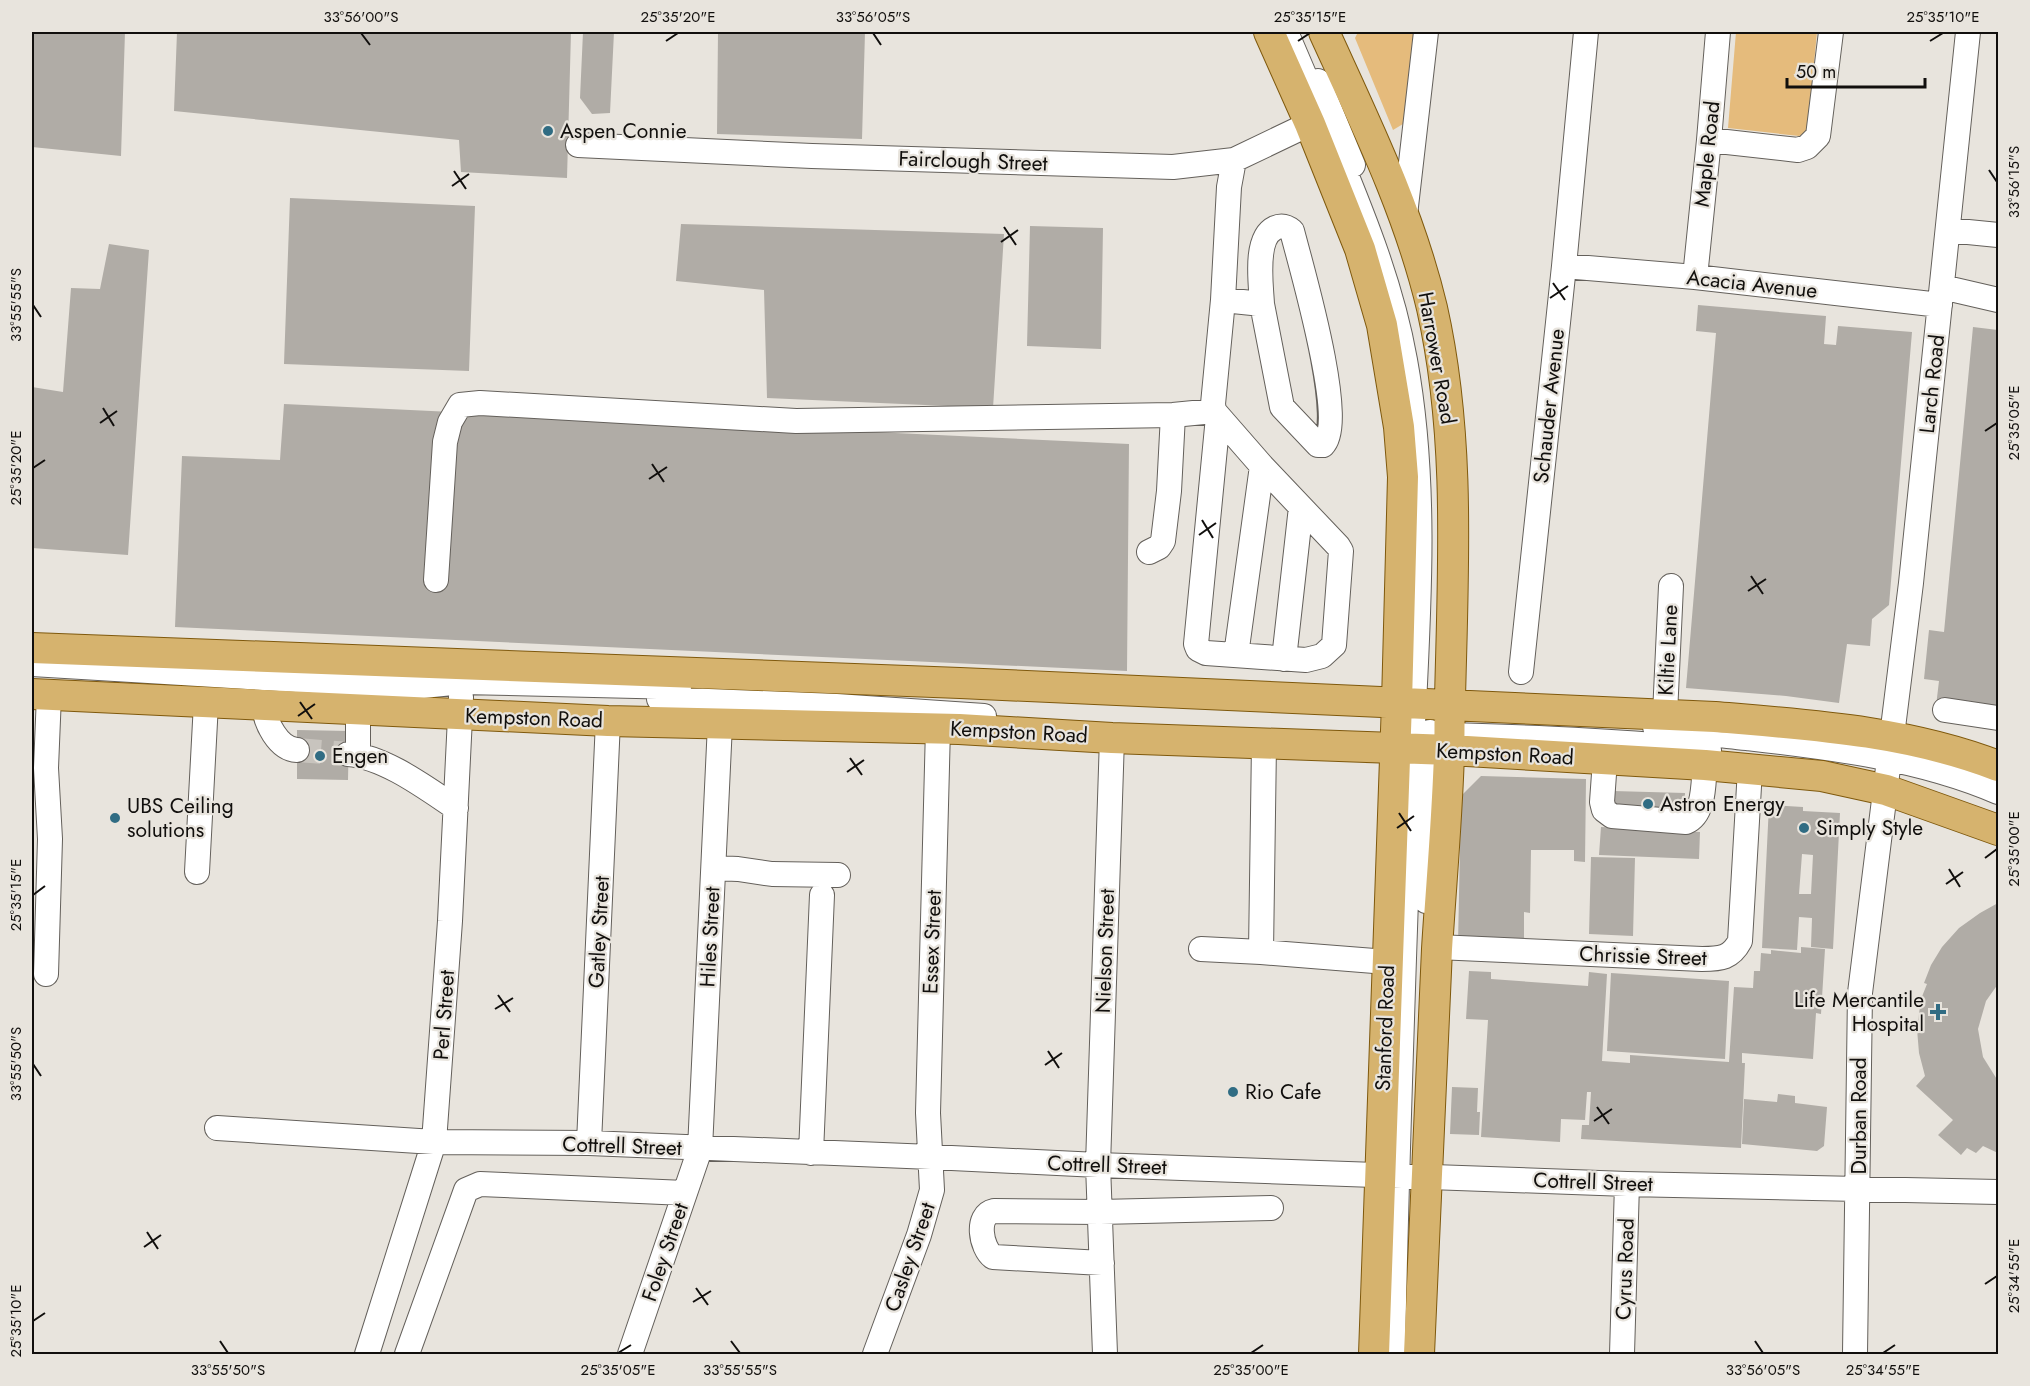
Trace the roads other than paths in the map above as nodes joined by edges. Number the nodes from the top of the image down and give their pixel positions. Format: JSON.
{"nodes":[{"id":1,"x":1269,"y":32,"type":"edge"},
{"id":2,"x":1286,"y":32,"type":"edge"},
{"id":3,"x":1297,"y":32,"type":"edge"},
{"id":4,"x":1324,"y":32,"type":"edge"},
{"id":5,"x":1426,"y":32,"type":"edge"},
{"id":6,"x":1586,"y":32,"type":"edge"},
{"id":7,"x":1718,"y":32,"type":"edge"},
{"id":8,"x":1831,"y":32,"type":"edge"},
{"id":9,"x":1968,"y":32,"type":"edge"},
{"id":10,"x":1330,"y":114,"type":"junction"},
{"id":11,"x":1709,"y":140,"type":"junction"},
{"id":12,"x":578,"y":145,"type":"dead end"},
{"id":13,"x":1234,"y":160,"type":"junction"},
{"id":14,"x":1405,"y":215,"type":"junction"},
{"id":15,"x":1948,"y":230,"type":"junction"},
{"id":16,"x":1998,"y":235,"type":"edge"},
{"id":17,"x":1564,"y":266,"type":"junction"},
{"id":18,"x":1695,"y":277,"type":"junction"},
{"id":19,"x":1941,"y":296,"type":"junction"},
{"id":20,"x":1223,"y":300,"type":"junction"},
{"id":21,"x":1998,"y":300,"type":"edge"},
{"id":22,"x":1262,"y":304,"type":"junction"},
{"id":23,"x":1173,"y":415,"type":"junction"},
{"id":24,"x":1220,"y":418,"type":"junction"},
{"id":25,"x":1262,"y":466,"type":"junction"},
{"id":26,"x":1301,"y":507,"type":"junction"},
{"id":27,"x":1454,"y":547,"type":"junction"},
{"id":28,"x":1149,"y":552,"type":"dead end"},
{"id":29,"x":436,"y":580,"type":"dead end"},
{"id":30,"x":1671,"y":586,"type":"dead end"},
{"id":31,"x":32,"y":648,"type":"edge"},
{"id":32,"x":1236,"y":655,"type":"junction"},
{"id":33,"x":1284,"y":659,"type":"junction"},
{"id":34,"x":32,"y":664,"type":"edge"},
{"id":35,"x":1521,"y":672,"type":"dead end"},
{"id":36,"x":37,"y":690,"type":"edge"},
{"id":37,"x":461,"y":690,"type":"junction"},
{"id":38,"x":206,"y":702,"type":"junction"},
{"id":39,"x":264,"y":705,"type":"junction"},
{"id":40,"x":1501,"y":706,"type":"junction"},
{"id":41,"x":358,"y":710,"type":"junction"},
{"id":42,"x":1945,"y":710,"type":"dead end"},
{"id":43,"x":1665,"y":714,"type":"junction"},
{"id":44,"x":1998,"y":718,"type":"edge"},
{"id":45,"x":608,"y":721,"type":"junction"},
{"id":46,"x":720,"y":724,"type":"junction"},
{"id":47,"x":1422,"y":726,"type":"junction"},
{"id":48,"x":938,"y":728,"type":"junction"},
{"id":49,"x":1112,"y":738,"type":"junction"},
{"id":50,"x":1264,"y":744,"type":"junction"},
{"id":51,"x":297,"y":750,"type":"tunnel mouth"},
{"id":52,"x":1605,"y":760,"type":"junction"},
{"id":53,"x":1889,"y":764,"type":"junction"},
{"id":54,"x":1705,"y":765,"type":"junction"},
{"id":55,"x":1998,"y":766,"type":"edge"},
{"id":56,"x":1750,"y":769,"type":"junction"},
{"id":57,"x":1998,"y":792,"type":"edge"},
{"id":58,"x":1998,"y":807,"type":"edge"},
{"id":59,"x":456,"y":808,"type":"junction"},
{"id":60,"x":1998,"y":830,"type":"edge"},
{"id":61,"x":714,"y":868,"type":"junction"},
{"id":62,"x":196,"y":872,"type":"dead end"},
{"id":63,"x":838,"y":874,"type":"dead end"},
{"id":64,"x":822,"y":895,"type":"dead end"},
{"id":65,"x":1437,"y":947,"type":"junction"},
{"id":66,"x":1200,"y":949,"type":"dead end"},
{"id":67,"x":1261,"y":952,"type":"junction"},
{"id":68,"x":1387,"y":962,"type":"junction"},
{"id":69,"x":46,"y":974,"type":"dead end"},
{"id":70,"x":217,"y":1128,"type":"dead end"},
{"id":71,"x":434,"y":1142,"type":"junction"},
{"id":72,"x":589,"y":1143,"type":"junction"},
{"id":73,"x":700,"y":1149,"type":"junction"},
{"id":74,"x":811,"y":1152,"type":"junction"},
{"id":75,"x":931,"y":1157,"type":"junction"},
{"id":76,"x":1098,"y":1165,"type":"junction"},
{"id":77,"x":1404,"y":1176,"type":"junction"},
{"id":78,"x":1627,"y":1184,"type":"junction"},
{"id":79,"x":1859,"y":1189,"type":"junction"},
{"id":80,"x":1998,"y":1192,"type":"edge"},
{"id":81,"x":685,"y":1193,"type":"junction"},
{"id":82,"x":1271,"y":1208,"type":"dead end"},
{"id":83,"x":1100,"y":1212,"type":"junction"},
{"id":84,"x":1102,"y":1263,"type":"junction"},
{"id":85,"x":366,"y":1354,"type":"edge"},
{"id":86,"x":407,"y":1354,"type":"edge"},
{"id":87,"x":630,"y":1354,"type":"edge"},
{"id":88,"x":875,"y":1354,"type":"edge"},
{"id":89,"x":1105,"y":1354,"type":"edge"},
{"id":90,"x":1374,"y":1354,"type":"edge"},
{"id":91,"x":1393,"y":1354,"type":"edge"},
{"id":92,"x":1407,"y":1354,"type":"edge"},
{"id":93,"x":1419,"y":1354,"type":"edge"},
{"id":94,"x":1622,"y":1354,"type":"edge"},
{"id":95,"x":1855,"y":1354,"type":"edge"}],
"edges":[{"from":1,"to":10,"type":"main road","name":"Harrower Road"},
{"from":2,"to":10,"type":"street"},
{"from":3,"to":10,"type":"street"},
{"from":4,"to":10,"type":"main road","name":"Harrower Road"},
{"from":5,"to":14,"type":"street"},
{"from":6,"to":17,"type":"street","name":"Schauder Avenue"},
{"from":7,"to":11,"type":"street","name":"Maple Road"},
{"from":8,"to":11,"type":"street"},
{"from":9,"to":15,"type":"street","name":"Larch Road"},
{"from":10,"to":13,"type":"street","name":"Fairclough Street"},
{"from":10,"to":14,"type":"main road","name":"Harrower Road"},
{"from":10,"to":47,"type":"main road","name":"Harrower Road"},
{"from":11,"to":18,"type":"street","name":"Maple Road"},
{"from":12,"to":13,"type":"street","name":"Fairclough Street"},
{"from":13,"to":20,"type":"street"},
{"from":14,"to":27,"type":"main road","name":"Harrower Road"},
{"from":15,"to":16,"type":"street"},
{"from":15,"to":19,"type":"street","name":"Larch Road"},
{"from":17,"to":18,"type":"street","name":"Acacia Avenue"},
{"from":17,"to":35,"type":"street","name":"Schauder Avenue"},
{"from":18,"to":19,"type":"street","name":"Acacia Avenue"},
{"from":19,"to":21,"type":"street","name":"Acacia Avenue"},
{"from":19,"to":53,"type":"street","name":"Larch Road"},
{"from":20,"to":22,"type":"street"},
{"from":20,"to":24,"type":"street"},
{"from":22,"to":22,"type":"street"},
{"from":23,"to":24,"type":"street"},
{"from":23,"to":28,"type":"street"},
{"from":23,"to":29,"type":"street"},
{"from":24,"to":25,"type":"street"},
{"from":24,"to":32,"type":"street"},
{"from":25,"to":26,"type":"street"},
{"from":25,"to":32,"type":"street"},
{"from":26,"to":33,"type":"street"},
{"from":26,"to":33,"type":"street"},
{"from":27,"to":40,"type":"main road"},
{"from":27,"to":47,"type":"main road","name":"Harrower Road"},
{"from":30,"to":43,"type":"street","name":"Kiltie Lane"},
{"from":31,"to":37,"type":"main road","name":"Kempston Road"},
{"from":32,"to":33,"type":"street"},
{"from":34,"to":37,"type":"street"},
{"from":36,"to":37,"type":"street"},
{"from":36,"to":38,"type":"main road","name":"Kempston Road"},
{"from":36,"to":69,"type":"street"},
{"from":37,"to":41,"type":"main road","name":"Kempston Road"},
{"from":37,"to":45,"type":"main road","name":"Kempston Road"},
{"from":37,"to":47,"type":"main road","name":"Kempston Road"},
{"from":37,"to":59,"type":"street","name":"Perl Street"},
{"from":38,"to":39,"type":"main road","name":"Kempston Road"},
{"from":38,"to":62,"type":"street"},
{"from":39,"to":41,"type":"main road","name":"Kempston Road"},
{"from":39,"to":51,"type":"street"},
{"from":40,"to":43,"type":"main road","name":"Kempston Road"},
{"from":40,"to":47,"type":"main road","name":"Kempston Road"},
{"from":41,"to":59,"type":"street"},
{"from":42,"to":44,"type":"street"},
{"from":43,"to":53,"type":"main road","name":"Kempston Road"},
{"from":45,"to":46,"type":"main road","name":"Kempston Road"},
{"from":45,"to":72,"type":"street","name":"Gatley Street"},
{"from":46,"to":48,"type":"main road","name":"Kempston Road"},
{"from":46,"to":61,"type":"street","name":"Hiles Street"},
{"from":47,"to":50,"type":"main road","name":"Kempston Road"},
{"from":47,"to":52,"type":"main road","name":"Kempston Road"},
{"from":47,"to":53,"type":"street"},
{"from":47,"to":65,"type":"main road","name":"Stanford Road"},
{"from":47,"to":68,"type":"main road","name":"Stanford Road"},
{"from":47,"to":77,"type":"street"},
{"from":48,"to":49,"type":"main road","name":"Kempston Road"},
{"from":48,"to":75,"type":"street","name":"Essex Street"},
{"from":49,"to":50,"type":"main road","name":"Kempston Road"},
{"from":49,"to":76,"type":"street","name":"Nielson Street"},
{"from":50,"to":67,"type":"street"},
{"from":52,"to":54,"type":"main road","name":"Kempston Road"},
{"from":52,"to":54,"type":"street"},
{"from":53,"to":55,"type":"main road","name":"Kempston Road"},
{"from":53,"to":56,"type":"main road","name":"Kempston Road"},
{"from":53,"to":57,"type":"street"},
{"from":53,"to":58,"type":"street"},
{"from":53,"to":60,"type":"main road","name":"Kempston Road"},
{"from":53,"to":79,"type":"street","name":"Durban Road"},
{"from":54,"to":56,"type":"main road","name":"Kempston Road"},
{"from":56,"to":65,"type":"street","name":"Chrissie Street"},
{"from":59,"to":71,"type":"street","name":"Perl Street"},
{"from":61,"to":63,"type":"street"},
{"from":61,"to":73,"type":"street","name":"Hiles Street"},
{"from":64,"to":74,"type":"street"},
{"from":65,"to":77,"type":"main road","name":"Stanford Road"},
{"from":66,"to":67,"type":"street"},
{"from":67,"to":68,"type":"street"},
{"from":68,"to":77,"type":"main road","name":"Stanford Road"},
{"from":70,"to":71,"type":"street","name":"Cottrell Street"},
{"from":71,"to":72,"type":"street","name":"Cottrell Street"},
{"from":71,"to":85,"type":"street","name":"Perl Street"},
{"from":72,"to":73,"type":"street","name":"Cottrell Street"},
{"from":73,"to":74,"type":"street","name":"Cottrell Street"},
{"from":73,"to":81,"type":"street","name":"Foley Street"},
{"from":74,"to":75,"type":"street","name":"Cottrell Street"},
{"from":75,"to":76,"type":"street","name":"Cottrell Street"},
{"from":75,"to":88,"type":"street","name":"Casley Street"},
{"from":76,"to":77,"type":"street","name":"Cottrell Street"},
{"from":76,"to":83,"type":"street","name":"Nielson Street"},
{"from":77,"to":78,"type":"street","name":"Cottrell Street"},
{"from":77,"to":90,"type":"main road","name":"Stanford Road"},
{"from":77,"to":91,"type":"street"},
{"from":77,"to":92,"type":"street"},
{"from":77,"to":93,"type":"main road","name":"Stanford Road"},
{"from":78,"to":79,"type":"street","name":"Cottrell Street"},
{"from":78,"to":94,"type":"street","name":"Cyrus Road"},
{"from":79,"to":80,"type":"street","name":"Cottrell Street"},
{"from":79,"to":95,"type":"street","name":"Durban Road"},
{"from":81,"to":86,"type":"street"},
{"from":81,"to":87,"type":"street","name":"Foley Street"},
{"from":82,"to":83,"type":"street"},
{"from":83,"to":84,"type":"street","name":"Nielson Street"},
{"from":83,"to":84,"type":"street"},
{"from":84,"to":89,"type":"street","name":"Nielson Street"}]}
